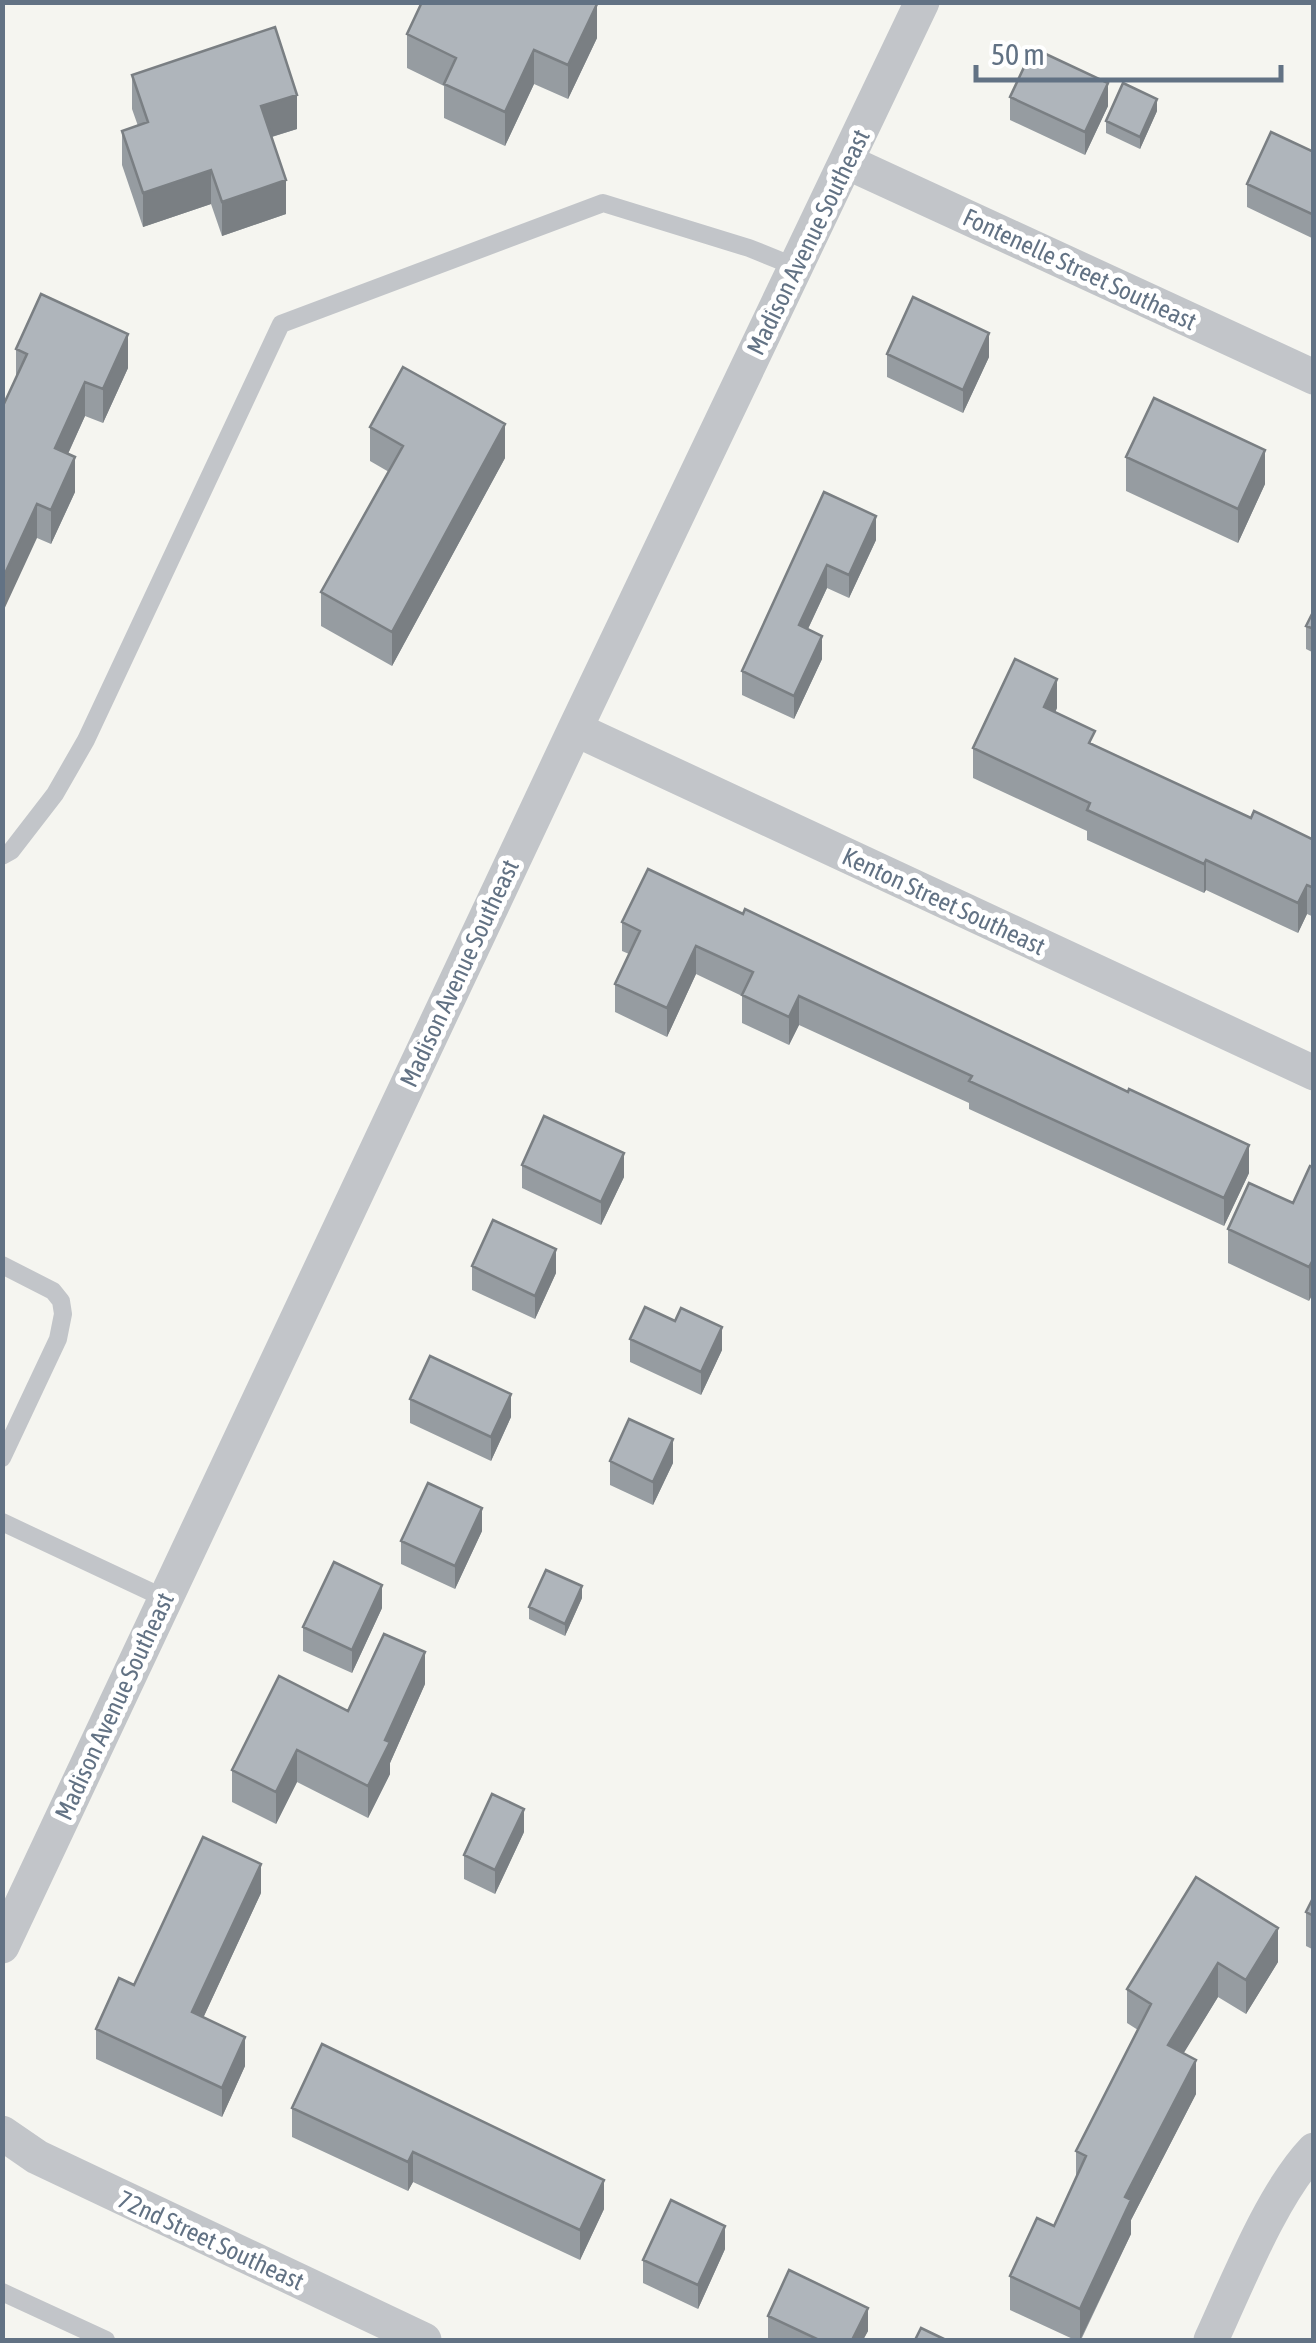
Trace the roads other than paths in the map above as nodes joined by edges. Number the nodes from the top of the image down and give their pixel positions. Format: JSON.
{"nodes":[{"id":1,"x":922,"y":2,"type":"edge"},
{"id":2,"x":847,"y":162,"type":"junction"},
{"id":3,"x":796,"y":266,"type":"junction"},
{"id":4,"x":1314,"y":377,"type":"edge"},
{"id":5,"x":575,"y":728,"type":"junction"},
{"id":6,"x":2,"y":856,"type":"edge"},
{"id":7,"x":1314,"y":1073,"type":"edge"},
{"id":8,"x":2,"y":1265,"type":"edge"},
{"id":9,"x":2,"y":1458,"type":"edge"},
{"id":10,"x":2,"y":1522,"type":"edge"},
{"id":11,"x":164,"y":1598,"type":"junction"},
{"id":12,"x":2,"y":1946,"type":"edge"},
{"id":13,"x":2,"y":2133,"type":"edge"},
{"id":14,"x":1314,"y":2150,"type":"edge"},
{"id":15,"x":2,"y":2292,"type":"edge"},
{"id":16,"x":106,"y":2340,"type":"edge"},
{"id":17,"x":424,"y":2340,"type":"edge"},
{"id":18,"x":1211,"y":2340,"type":"edge"}],
"edges":[{"from":1,"to":2,"type":"street","name":"Madison Avenue Southeast"},
{"from":2,"to":3,"type":"street","name":"Madison Avenue Southeast"},
{"from":2,"to":4,"type":"street","name":"Fontenelle Street Southeast"},
{"from":3,"to":5,"type":"street","name":"Madison Avenue Southeast"},
{"from":3,"to":6,"type":"lane"},
{"from":5,"to":7,"type":"street","name":"Kenton Street Southeast"},
{"from":5,"to":11,"type":"street","name":"Madison Avenue Southeast"},
{"from":8,"to":9,"type":"lane"},
{"from":10,"to":11,"type":"lane"},
{"from":11,"to":12,"type":"street","name":"Madison Avenue Southeast"},
{"from":13,"to":17,"type":"street","name":"72nd Street Southeast"},
{"from":14,"to":18,"type":"street"},
{"from":15,"to":16,"type":"lane"}]}
